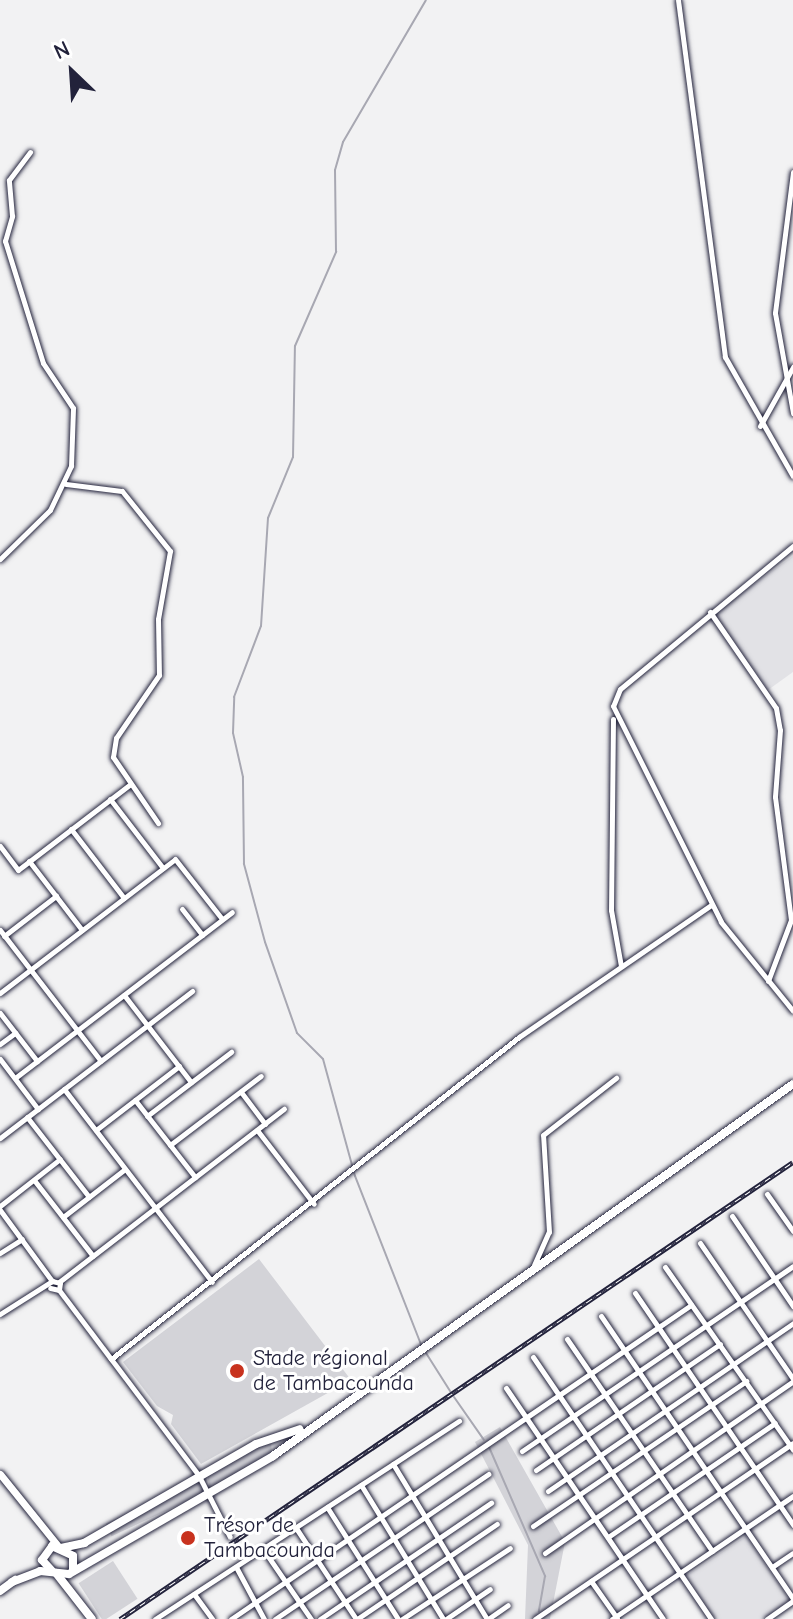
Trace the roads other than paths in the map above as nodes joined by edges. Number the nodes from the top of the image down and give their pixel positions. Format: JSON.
{"nodes":[{"id":1,"x":678,"y":0,"type":"edge"},
{"id":2,"x":30,"y":152,"type":"dead end"},
{"id":3,"x":793,"y":172,"type":"edge"},
{"id":4,"x":793,"y":367,"type":"edge"},
{"id":5,"x":783,"y":384,"type":"junction"},
{"id":6,"x":793,"y":413,"type":"edge"},
{"id":7,"x":760,"y":426,"type":"junction"},
{"id":8,"x":793,"y":476,"type":"edge"},
{"id":9,"x":66,"y":484,"type":"junction"},
{"id":10,"x":793,"y":546,"type":"edge"},
{"id":11,"x":0,"y":559,"type":"edge"},
{"id":12,"x":710,"y":612,"type":"junction"},
{"id":13,"x":613,"y":706,"type":"junction"},
{"id":14,"x":129,"y":785,"type":"junction"},
{"id":15,"x":110,"y":799,"type":"junction"},
{"id":16,"x":158,"y":823,"type":"dead end"},
{"id":17,"x":71,"y":829,"type":"junction"},
{"id":18,"x":0,"y":846,"type":"edge"},
{"id":19,"x":29,"y":861,"type":"junction"},
{"id":20,"x":163,"y":868,"type":"junction"},
{"id":21,"x":56,"y":896,"type":"junction"},
{"id":22,"x":124,"y":898,"type":"junction"},
{"id":23,"x":711,"y":905,"type":"junction"},
{"id":24,"x":182,"y":909,"type":"dead end"},
{"id":25,"x":232,"y":912,"type":"dead end"},
{"id":26,"x":222,"y":919,"type":"junction"},
{"id":27,"x":82,"y":930,"type":"junction"},
{"id":28,"x":2,"y":933,"type":"edge"},
{"id":29,"x":202,"y":935,"type":"junction"},
{"id":30,"x":621,"y":966,"type":"junction"},
{"id":31,"x":31,"y":970,"type":"junction"},
{"id":32,"x":768,"y":982,"type":"junction"},
{"id":33,"x":192,"y":991,"type":"dead end"},
{"id":34,"x":0,"y":993,"type":"edge"},
{"id":35,"x":124,"y":995,"type":"junction"},
{"id":36,"x":793,"y":1011,"type":"edge"},
{"id":37,"x":0,"y":1013,"type":"edge"},
{"id":38,"x":147,"y":1025,"type":"junction"},
{"id":39,"x":77,"y":1030,"type":"junction"},
{"id":40,"x":15,"y":1032,"type":"junction"},
{"id":41,"x":0,"y":1044,"type":"edge"},
{"id":42,"x":231,"y":1052,"type":"dead end"},
{"id":43,"x":0,"y":1059,"type":"edge"},
{"id":44,"x":37,"y":1061,"type":"junction"},
{"id":45,"x":101,"y":1061,"type":"junction"},
{"id":46,"x":179,"y":1066,"type":"junction"},
{"id":47,"x":261,"y":1076,"type":"dead end"},
{"id":48,"x":15,"y":1078,"type":"junction"},
{"id":49,"x":616,"y":1078,"type":"dead end"},
{"id":50,"x":191,"y":1082,"type":"junction"},
{"id":51,"x":793,"y":1084,"type":"edge"},
{"id":52,"x":64,"y":1089,"type":"junction"},
{"id":53,"x":241,"y":1092,"type":"junction"},
{"id":54,"x":135,"y":1100,"type":"junction"},
{"id":55,"x":38,"y":1109,"type":"junction"},
{"id":56,"x":284,"y":1109,"type":"dead end"},
{"id":57,"x":147,"y":1116,"type":"junction"},
{"id":58,"x":27,"y":1117,"type":"junction"},
{"id":59,"x":265,"y":1124,"type":"junction"},
{"id":60,"x":96,"y":1130,"type":"junction"},
{"id":61,"x":257,"y":1130,"type":"junction"},
{"id":62,"x":0,"y":1138,"type":"edge"},
{"id":63,"x":170,"y":1145,"type":"junction"},
{"id":64,"x":60,"y":1159,"type":"junction"},
{"id":65,"x":125,"y":1169,"type":"junction"},
{"id":66,"x":195,"y":1177,"type":"junction"},
{"id":67,"x":34,"y":1180,"type":"junction"},
{"id":68,"x":767,"y":1194,"type":"dead end"},
{"id":69,"x":89,"y":1197,"type":"junction"},
{"id":70,"x":314,"y":1204,"type":"junction"},
{"id":71,"x":0,"y":1208,"type":"edge"},
{"id":72,"x":155,"y":1208,"type":"junction"},
{"id":73,"x":732,"y":1216,"type":"dead end"},
{"id":74,"x":63,"y":1217,"type":"junction"},
{"id":75,"x":793,"y":1231,"type":"edge"},
{"id":76,"x":22,"y":1239,"type":"junction"},
{"id":77,"x":700,"y":1243,"type":"dead end"},
{"id":78,"x":0,"y":1253,"type":"edge"},
{"id":79,"x":93,"y":1256,"type":"junction"},
{"id":80,"x":534,"y":1265,"type":"junction"},
{"id":81,"x":793,"y":1266,"type":"edge"},
{"id":82,"x":665,"y":1267,"type":"dead end"},
{"id":83,"x":774,"y":1279,"type":"junction"},
{"id":84,"x":212,"y":1282,"type":"junction"},
{"id":85,"x":54,"y":1284,"type":"junction"},
{"id":86,"x":635,"y":1293,"type":"dead end"},
{"id":87,"x":740,"y":1302,"type":"junction"},
{"id":88,"x":691,"y":1305,"type":"junction"},
{"id":89,"x":793,"y":1306,"type":"edge"},
{"id":90,"x":0,"y":1314,"type":"edge"},
{"id":91,"x":601,"y":1316,"type":"dead end"},
{"id":92,"x":793,"y":1323,"type":"edge"},
{"id":93,"x":706,"y":1324,"type":"junction"},
{"id":94,"x":658,"y":1327,"type":"junction"},
{"id":95,"x":567,"y":1339,"type":"dead end"},
{"id":96,"x":767,"y":1342,"type":"junction"},
{"id":97,"x":720,"y":1344,"type":"junction"},
{"id":98,"x":673,"y":1348,"type":"junction"},
{"id":99,"x":624,"y":1350,"type":"junction"},
{"id":100,"x":533,"y":1357,"type":"dead end"},
{"id":101,"x":111,"y":1359,"type":"junction"},
{"id":102,"x":735,"y":1363,"type":"junction"},
{"id":103,"x":686,"y":1368,"type":"junction"},
{"id":104,"x":639,"y":1371,"type":"junction"},
{"id":105,"x":590,"y":1373,"type":"junction"},
{"id":106,"x":793,"y":1380,"type":"edge"},
{"id":107,"x":746,"y":1381,"type":"junction"},
{"id":108,"x":506,"y":1388,"type":"dead end"},
{"id":109,"x":700,"y":1388,"type":"junction"},
{"id":110,"x":652,"y":1391,"type":"junction"},
{"id":111,"x":605,"y":1394,"type":"junction"},
{"id":112,"x":559,"y":1395,"type":"junction"},
{"id":113,"x":760,"y":1402,"type":"junction"},
{"id":114,"x":711,"y":1405,"type":"junction"},
{"id":115,"x":666,"y":1411,"type":"junction"},
{"id":116,"x":618,"y":1414,"type":"junction"},
{"id":117,"x":573,"y":1416,"type":"junction"},
{"id":118,"x":526,"y":1417,"type":"junction"},
{"id":119,"x":459,"y":1421,"type":"dead end"},
{"id":120,"x":775,"y":1423,"type":"junction"},
{"id":121,"x":725,"y":1425,"type":"junction"},
{"id":122,"x":304,"y":1428,"type":"junction"},
{"id":123,"x":677,"y":1428,"type":"junction"},
{"id":124,"x":632,"y":1434,"type":"junction"},
{"id":125,"x":587,"y":1436,"type":"junction"},
{"id":126,"x":540,"y":1438,"type":"junction"},
{"id":127,"x":792,"y":1446,"type":"edge"},
{"id":128,"x":740,"y":1447,"type":"junction"},
{"id":129,"x":692,"y":1449,"type":"junction"},
{"id":130,"x":522,"y":1451,"type":"dead end"},
{"id":131,"x":644,"y":1451,"type":"junction"},
{"id":132,"x":600,"y":1456,"type":"junction"},
{"id":133,"x":554,"y":1458,"type":"junction"},
{"id":134,"x":393,"y":1464,"type":"junction"},
{"id":135,"x":755,"y":1469,"type":"junction"},
{"id":136,"x":536,"y":1470,"type":"dead end"},
{"id":137,"x":706,"y":1470,"type":"junction"},
{"id":138,"x":658,"y":1472,"type":"junction"},
{"id":139,"x":612,"y":1473,"type":"junction"},
{"id":140,"x":0,"y":1474,"type":"edge"},
{"id":141,"x":488,"y":1474,"type":"dead end"},
{"id":142,"x":199,"y":1476,"type":"junction"},
{"id":143,"x":567,"y":1478,"type":"junction"},
{"id":144,"x":361,"y":1485,"type":"junction"},
{"id":145,"x":548,"y":1491,"type":"dead end"},
{"id":146,"x":721,"y":1492,"type":"junction"},
{"id":147,"x":414,"y":1493,"type":"junction"},
{"id":148,"x":672,"y":1493,"type":"junction"},
{"id":149,"x":209,"y":1494,"type":"junction"},
{"id":150,"x":626,"y":1494,"type":"junction"},
{"id":151,"x":579,"y":1495,"type":"junction"},
{"id":152,"x":793,"y":1496,"type":"edge"},
{"id":153,"x":491,"y":1503,"type":"dead end"},
{"id":154,"x":780,"y":1506,"type":"junction"},
{"id":155,"x":327,"y":1507,"type":"junction"},
{"id":156,"x":429,"y":1514,"type":"junction"},
{"id":157,"x":640,"y":1515,"type":"junction"},
{"id":158,"x":687,"y":1515,"type":"junction"},
{"id":159,"x":381,"y":1516,"type":"junction"},
{"id":160,"x":595,"y":1518,"type":"junction"},
{"id":161,"x":497,"y":1524,"type":"dead end"},
{"id":162,"x":793,"y":1525,"type":"edge"},
{"id":163,"x":533,"y":1526,"type":"dead end"},
{"id":164,"x":296,"y":1528,"type":"junction"},
{"id":165,"x":746,"y":1529,"type":"junction"},
{"id":166,"x":38,"y":1530,"type":"junction"},
{"id":167,"x":443,"y":1536,"type":"junction"},
{"id":168,"x":230,"y":1537,"type":"dead end"},
{"id":169,"x":396,"y":1537,"type":"junction"},
{"id":170,"x":608,"y":1537,"type":"junction"},
{"id":171,"x":655,"y":1537,"type":"junction"},
{"id":172,"x":349,"y":1538,"type":"junction"},
{"id":173,"x":61,"y":1548,"type":"junction"},
{"id":174,"x":510,"y":1548,"type":"dead end"},
{"id":175,"x":263,"y":1549,"type":"junction"},
{"id":176,"x":712,"y":1551,"type":"junction"},
{"id":177,"x":545,"y":1553,"type":"dead end"},
{"id":178,"x":793,"y":1553,"type":"edge"},
{"id":179,"x":43,"y":1554,"type":"junction"},
{"id":180,"x":453,"y":1554,"type":"junction"},
{"id":181,"x":410,"y":1558,"type":"junction"},
{"id":182,"x":364,"y":1559,"type":"junction"},
{"id":183,"x":623,"y":1559,"type":"junction"},
{"id":184,"x":318,"y":1560,"type":"junction"},
{"id":185,"x":236,"y":1567,"type":"junction"},
{"id":186,"x":772,"y":1567,"type":"junction"},
{"id":187,"x":73,"y":1572,"type":"junction"},
{"id":188,"x":55,"y":1573,"type":"junction"},
{"id":189,"x":680,"y":1573,"type":"junction"},
{"id":190,"x":420,"y":1576,"type":"junction"},
{"id":191,"x":464,"y":1576,"type":"junction"},
{"id":192,"x":332,"y":1580,"type":"junction"},
{"id":193,"x":378,"y":1580,"type":"junction"},
{"id":194,"x":591,"y":1581,"type":"junction"},
{"id":195,"x":12,"y":1582,"type":"junction"},
{"id":196,"x":285,"y":1582,"type":"junction"},
{"id":197,"x":490,"y":1589,"type":"dead end"},
{"id":198,"x":0,"y":1591,"type":"edge"},
{"id":199,"x":194,"y":1594,"type":"junction"},
{"id":200,"x":647,"y":1595,"type":"junction"},
{"id":201,"x":76,"y":1596,"type":"junction"},
{"id":202,"x":432,"y":1597,"type":"junction"},
{"id":203,"x":388,"y":1598,"type":"junction"},
{"id":204,"x":476,"y":1598,"type":"junction"},
{"id":205,"x":793,"y":1599,"type":"edge"},
{"id":206,"x":347,"y":1601,"type":"junction"},
{"id":207,"x":299,"y":1602,"type":"junction"},
{"id":208,"x":255,"y":1603,"type":"junction"},
{"id":209,"x":508,"y":1605,"type":"dead end"},
{"id":210,"x":164,"y":1617,"type":"edge"},
{"id":211,"x":710,"y":1617,"type":"edge"},
{"id":212,"x":615,"y":1618,"type":"edge"},
{"id":213,"x":92,"y":1619,"type":"edge"},
{"id":214,"x":155,"y":1619,"type":"edge"},
{"id":215,"x":212,"y":1619,"type":"edge"},
{"id":216,"x":231,"y":1619,"type":"edge"},
{"id":217,"x":264,"y":1619,"type":"edge"},
{"id":218,"x":275,"y":1619,"type":"edge"},
{"id":219,"x":311,"y":1619,"type":"edge"},
{"id":220,"x":320,"y":1619,"type":"edge"},
{"id":221,"x":357,"y":1619,"type":"edge"},
{"id":222,"x":400,"y":1619,"type":"edge"},
{"id":223,"x":444,"y":1619,"type":"edge"},
{"id":224,"x":488,"y":1619,"type":"edge"},
{"id":225,"x":535,"y":1619,"type":"edge"},
{"id":226,"x":663,"y":1619,"type":"edge"},
{"id":227,"x":701,"y":1619,"type":"edge"},
{"id":228,"x":767,"y":1619,"type":"edge"}],
"edges":[{"from":1,"to":7,"type":"street"},
{"from":2,"to":9,"type":"street"},
{"from":3,"to":5,"type":"street"},
{"from":4,"to":5,"type":"street"},
{"from":5,"to":6,"type":"street"},
{"from":5,"to":7,"type":"street"},
{"from":7,"to":8,"type":"street"},
{"from":9,"to":11,"type":"street"},
{"from":9,"to":14,"type":"street"},
{"from":10,"to":12,"type":"street"},
{"from":12,"to":13,"type":"street"},
{"from":12,"to":32,"type":"street"},
{"from":13,"to":23,"type":"street"},
{"from":13,"to":30,"type":"street"},
{"from":14,"to":15,"type":"street"},
{"from":14,"to":16,"type":"street"},
{"from":15,"to":17,"type":"street"},
{"from":15,"to":20,"type":"street"},
{"from":17,"to":19,"type":"street"},
{"from":17,"to":22,"type":"street"},
{"from":18,"to":19,"type":"street"},
{"from":19,"to":21,"type":"street"},
{"from":20,"to":22,"type":"street"},
{"from":20,"to":26,"type":"street"},
{"from":21,"to":27,"type":"street"},
{"from":21,"to":28,"type":"street"},
{"from":22,"to":27,"type":"street"},
{"from":23,"to":30,"type":"street"},
{"from":23,"to":32,"type":"street"},
{"from":24,"to":29,"type":"street"},
{"from":25,"to":26,"type":"street"},
{"from":26,"to":29,"type":"street"},
{"from":27,"to":31,"type":"street"},
{"from":28,"to":31,"type":"street"},
{"from":29,"to":35,"type":"street"},
{"from":30,"to":70,"type":"street"},
{"from":31,"to":34,"type":"street"},
{"from":31,"to":39,"type":"street"},
{"from":32,"to":36,"type":"street"},
{"from":33,"to":38,"type":"street"},
{"from":35,"to":38,"type":"street"},
{"from":35,"to":39,"type":"street"},
{"from":37,"to":40,"type":"street"},
{"from":38,"to":45,"type":"street"},
{"from":38,"to":46,"type":"street"},
{"from":39,"to":44,"type":"street"},
{"from":39,"to":45,"type":"street"},
{"from":40,"to":41,"type":"street"},
{"from":40,"to":44,"type":"street"},
{"from":42,"to":50,"type":"street"},
{"from":43,"to":48,"type":"street"},
{"from":44,"to":48,"type":"street"},
{"from":45,"to":52,"type":"street"},
{"from":46,"to":50,"type":"street"},
{"from":46,"to":54,"type":"street"},
{"from":47,"to":53,"type":"street"},
{"from":48,"to":55,"type":"street"},
{"from":49,"to":80,"type":"street"},
{"from":50,"to":57,"type":"street"},
{"from":51,"to":80,"type":"highway"},
{"from":52,"to":55,"type":"street"},
{"from":52,"to":60,"type":"street"},
{"from":53,"to":59,"type":"street"},
{"from":53,"to":63,"type":"street"},
{"from":54,"to":57,"type":"street"},
{"from":54,"to":60,"type":"street"},
{"from":55,"to":58,"type":"street"},
{"from":56,"to":59,"type":"street"},
{"from":57,"to":63,"type":"street"},
{"from":58,"to":62,"type":"street"},
{"from":58,"to":64,"type":"street"},
{"from":59,"to":61,"type":"street"},
{"from":60,"to":65,"type":"street"},
{"from":61,"to":66,"type":"street"},
{"from":61,"to":70,"type":"street"},
{"from":63,"to":66,"type":"street"},
{"from":64,"to":67,"type":"street"},
{"from":64,"to":69,"type":"street"},
{"from":65,"to":69,"type":"street"},
{"from":65,"to":72,"type":"street"},
{"from":66,"to":72,"type":"street"},
{"from":67,"to":71,"type":"street"},
{"from":67,"to":74,"type":"street"},
{"from":68,"to":75,"type":"street"},
{"from":69,"to":74,"type":"street"},
{"from":70,"to":84,"type":"street"},
{"from":71,"to":76,"type":"street"},
{"from":72,"to":79,"type":"street"},
{"from":72,"to":84,"type":"street"},
{"from":73,"to":83,"type":"street"},
{"from":74,"to":79,"type":"street"},
{"from":76,"to":78,"type":"street"},
{"from":76,"to":85,"type":"street"},
{"from":77,"to":87,"type":"street"},
{"from":79,"to":85,"type":"street"},
{"from":80,"to":122,"type":"highway"},
{"from":81,"to":83,"type":"street"},
{"from":82,"to":88,"type":"street"},
{"from":83,"to":87,"type":"street"},
{"from":83,"to":89,"type":"street"},
{"from":84,"to":101,"type":"street"},
{"from":85,"to":90,"type":"street"},
{"from":85,"to":101,"type":"street"},
{"from":86,"to":94,"type":"street"},
{"from":87,"to":93,"type":"street"},
{"from":87,"to":96,"type":"street"},
{"from":88,"to":93,"type":"street"},
{"from":88,"to":94,"type":"street"},
{"from":91,"to":99,"type":"street"},
{"from":92,"to":96,"type":"street"},
{"from":93,"to":97,"type":"street"},
{"from":93,"to":98,"type":"street"},
{"from":94,"to":98,"type":"street"},
{"from":94,"to":99,"type":"street"},
{"from":95,"to":105,"type":"street"},
{"from":96,"to":102,"type":"street"},
{"from":96,"to":106,"type":"street"},
{"from":97,"to":102,"type":"street"},
{"from":97,"to":103,"type":"street"},
{"from":98,"to":103,"type":"street"},
{"from":98,"to":104,"type":"street"},
{"from":99,"to":104,"type":"street"},
{"from":99,"to":105,"type":"street"},
{"from":100,"to":112,"type":"street"},
{"from":101,"to":142,"type":"street"},
{"from":102,"to":107,"type":"street"},
{"from":102,"to":109,"type":"street"},
{"from":103,"to":109,"type":"street"},
{"from":103,"to":110,"type":"street"},
{"from":104,"to":110,"type":"street"},
{"from":104,"to":111,"type":"street"},
{"from":105,"to":111,"type":"street"},
{"from":105,"to":112,"type":"street"},
{"from":106,"to":113,"type":"street"},
{"from":107,"to":113,"type":"street"},
{"from":107,"to":114,"type":"street"},
{"from":108,"to":118,"type":"street"},
{"from":109,"to":114,"type":"street"},
{"from":109,"to":115,"type":"street"},
{"from":110,"to":115,"type":"street"},
{"from":110,"to":116,"type":"street"},
{"from":111,"to":116,"type":"street"},
{"from":111,"to":117,"type":"street"},
{"from":112,"to":117,"type":"street"},
{"from":112,"to":118,"type":"street"},
{"from":113,"to":120,"type":"street"},
{"from":113,"to":121,"type":"street"},
{"from":114,"to":121,"type":"street"},
{"from":114,"to":123,"type":"street"},
{"from":115,"to":123,"type":"street"},
{"from":115,"to":124,"type":"street"},
{"from":116,"to":124,"type":"street"},
{"from":116,"to":125,"type":"street"},
{"from":117,"to":125,"type":"street"},
{"from":117,"to":126,"type":"street"},
{"from":118,"to":126,"type":"street"},
{"from":118,"to":147,"type":"street"},
{"from":119,"to":134,"type":"street"},
{"from":120,"to":127,"type":"street"},
{"from":120,"to":128,"type":"street"},
{"from":121,"to":128,"type":"street"},
{"from":121,"to":129,"type":"street"},
{"from":122,"to":142,"type":"highway"},
{"from":122,"to":149,"type":"highway"},
{"from":123,"to":129,"type":"street"},
{"from":123,"to":131,"type":"street"},
{"from":124,"to":131,"type":"street"},
{"from":124,"to":132,"type":"street"},
{"from":125,"to":132,"type":"street"},
{"from":125,"to":133,"type":"street"},
{"from":126,"to":130,"type":"street"},
{"from":126,"to":133,"type":"street"},
{"from":127,"to":135,"type":"street"},
{"from":128,"to":135,"type":"street"},
{"from":128,"to":137,"type":"street"},
{"from":129,"to":137,"type":"street"},
{"from":129,"to":138,"type":"street"},
{"from":131,"to":138,"type":"street"},
{"from":131,"to":139,"type":"street"},
{"from":132,"to":139,"type":"street"},
{"from":132,"to":143,"type":"street"},
{"from":133,"to":136,"type":"street"},
{"from":133,"to":143,"type":"street"},
{"from":134,"to":144,"type":"street"},
{"from":134,"to":147,"type":"street"},
{"from":135,"to":146,"type":"street"},
{"from":135,"to":154,"type":"street"},
{"from":137,"to":146,"type":"street"},
{"from":137,"to":148,"type":"street"},
{"from":138,"to":148,"type":"street"},
{"from":138,"to":150,"type":"street"},
{"from":139,"to":150,"type":"street"},
{"from":139,"to":151,"type":"street"},
{"from":140,"to":166,"type":"main road"},
{"from":141,"to":156,"type":"street"},
{"from":142,"to":149,"type":"street"},
{"from":142,"to":173,"type":"highway"},
{"from":143,"to":145,"type":"street"},
{"from":143,"to":151,"type":"street"},
{"from":144,"to":155,"type":"street"},
{"from":144,"to":159,"type":"street"},
{"from":146,"to":158,"type":"street"},
{"from":146,"to":165,"type":"street"},
{"from":147,"to":156,"type":"street"},
{"from":147,"to":159,"type":"street"},
{"from":148,"to":157,"type":"street"},
{"from":148,"to":158,"type":"street"},
{"from":149,"to":168,"type":"street"},
{"from":149,"to":187,"type":"highway"},
{"from":150,"to":157,"type":"street"},
{"from":150,"to":160,"type":"street"},
{"from":151,"to":160,"type":"street"},
{"from":151,"to":163,"type":"street"},
{"from":152,"to":154,"type":"street"},
{"from":153,"to":167,"type":"street"},
{"from":154,"to":162,"type":"street"},
{"from":154,"to":165,"type":"street"},
{"from":155,"to":164,"type":"street"},
{"from":155,"to":172,"type":"street"},
{"from":156,"to":167,"type":"street"},
{"from":156,"to":169,"type":"street"},
{"from":157,"to":170,"type":"street"},
{"from":157,"to":171,"type":"street"},
{"from":158,"to":171,"type":"street"},
{"from":158,"to":176,"type":"street"},
{"from":159,"to":169,"type":"street"},
{"from":159,"to":172,"type":"street"},
{"from":160,"to":170,"type":"street"},
{"from":160,"to":177,"type":"street"},
{"from":161,"to":180,"type":"street"},
{"from":164,"to":175,"type":"street"},
{"from":164,"to":184,"type":"street"},
{"from":165,"to":176,"type":"street"},
{"from":165,"to":186,"type":"street"},
{"from":166,"to":173,"type":"main road"},
{"from":166,"to":179,"type":"main road"},
{"from":167,"to":180,"type":"street"},
{"from":167,"to":181,"type":"street"},
{"from":169,"to":181,"type":"street"},
{"from":169,"to":182,"type":"street"},
{"from":170,"to":183,"type":"street"},
{"from":171,"to":183,"type":"street"},
{"from":171,"to":189,"type":"street"},
{"from":172,"to":182,"type":"street"},
{"from":172,"to":184,"type":"street"},
{"from":173,"to":179,"type":"highway"},
{"from":173,"to":187,"type":"highway"},
{"from":174,"to":191,"type":"street"},
{"from":175,"to":185,"type":"street"},
{"from":175,"to":196,"type":"street"},
{"from":176,"to":189,"type":"street"},
{"from":178,"to":186,"type":"street"},
{"from":179,"to":188,"type":"highway"},
{"from":179,"to":195,"type":"highway"},
{"from":180,"to":190,"type":"street"},
{"from":180,"to":191,"type":"street"},
{"from":181,"to":190,"type":"street"},
{"from":181,"to":193,"type":"street"},
{"from":182,"to":192,"type":"street"},
{"from":182,"to":193,"type":"street"},
{"from":183,"to":194,"type":"street"},
{"from":183,"to":200,"type":"street"},
{"from":184,"to":192,"type":"street"},
{"from":184,"to":196,"type":"street"},
{"from":185,"to":199,"type":"street"},
{"from":185,"to":208,"type":"street"},
{"from":186,"to":205,"type":"street"},
{"from":187,"to":188,"type":"highway"},
{"from":187,"to":201,"type":"highway"},
{"from":188,"to":195,"type":"highway"},
{"from":188,"to":201,"type":"highway"},
{"from":189,"to":200,"type":"street"},
{"from":189,"to":211,"type":"street"},
{"from":190,"to":202,"type":"street"},
{"from":190,"to":203,"type":"street"},
{"from":191,"to":202,"type":"street"},
{"from":191,"to":204,"type":"street"},
{"from":192,"to":206,"type":"street"},
{"from":192,"to":207,"type":"street"},
{"from":193,"to":203,"type":"street"},
{"from":193,"to":206,"type":"street"},
{"from":194,"to":212,"type":"street"},
{"from":194,"to":225,"type":"street"},
{"from":195,"to":198,"type":"highway"},
{"from":196,"to":207,"type":"street"},
{"from":196,"to":208,"type":"street"},
{"from":197,"to":204,"type":"street"},
{"from":199,"to":210,"type":"street"},
{"from":199,"to":215,"type":"street"},
{"from":200,"to":212,"type":"street"},
{"from":200,"to":226,"type":"street"},
{"from":201,"to":213,"type":"highway"},
{"from":202,"to":222,"type":"street"},
{"from":202,"to":223,"type":"street"},
{"from":203,"to":221,"type":"street"},
{"from":203,"to":222,"type":"street"},
{"from":204,"to":223,"type":"street"},
{"from":204,"to":224,"type":"street"},
{"from":205,"to":228,"type":"street"},
{"from":206,"to":220,"type":"street"},
{"from":206,"to":221,"type":"street"},
{"from":207,"to":218,"type":"street"},
{"from":207,"to":219,"type":"street"},
{"from":208,"to":216,"type":"street"},
{"from":208,"to":217,"type":"street"},
{"from":209,"to":224,"type":"street"},
{"from":210,"to":214,"type":"street"},
{"from":211,"to":227,"type":"street"}]}
